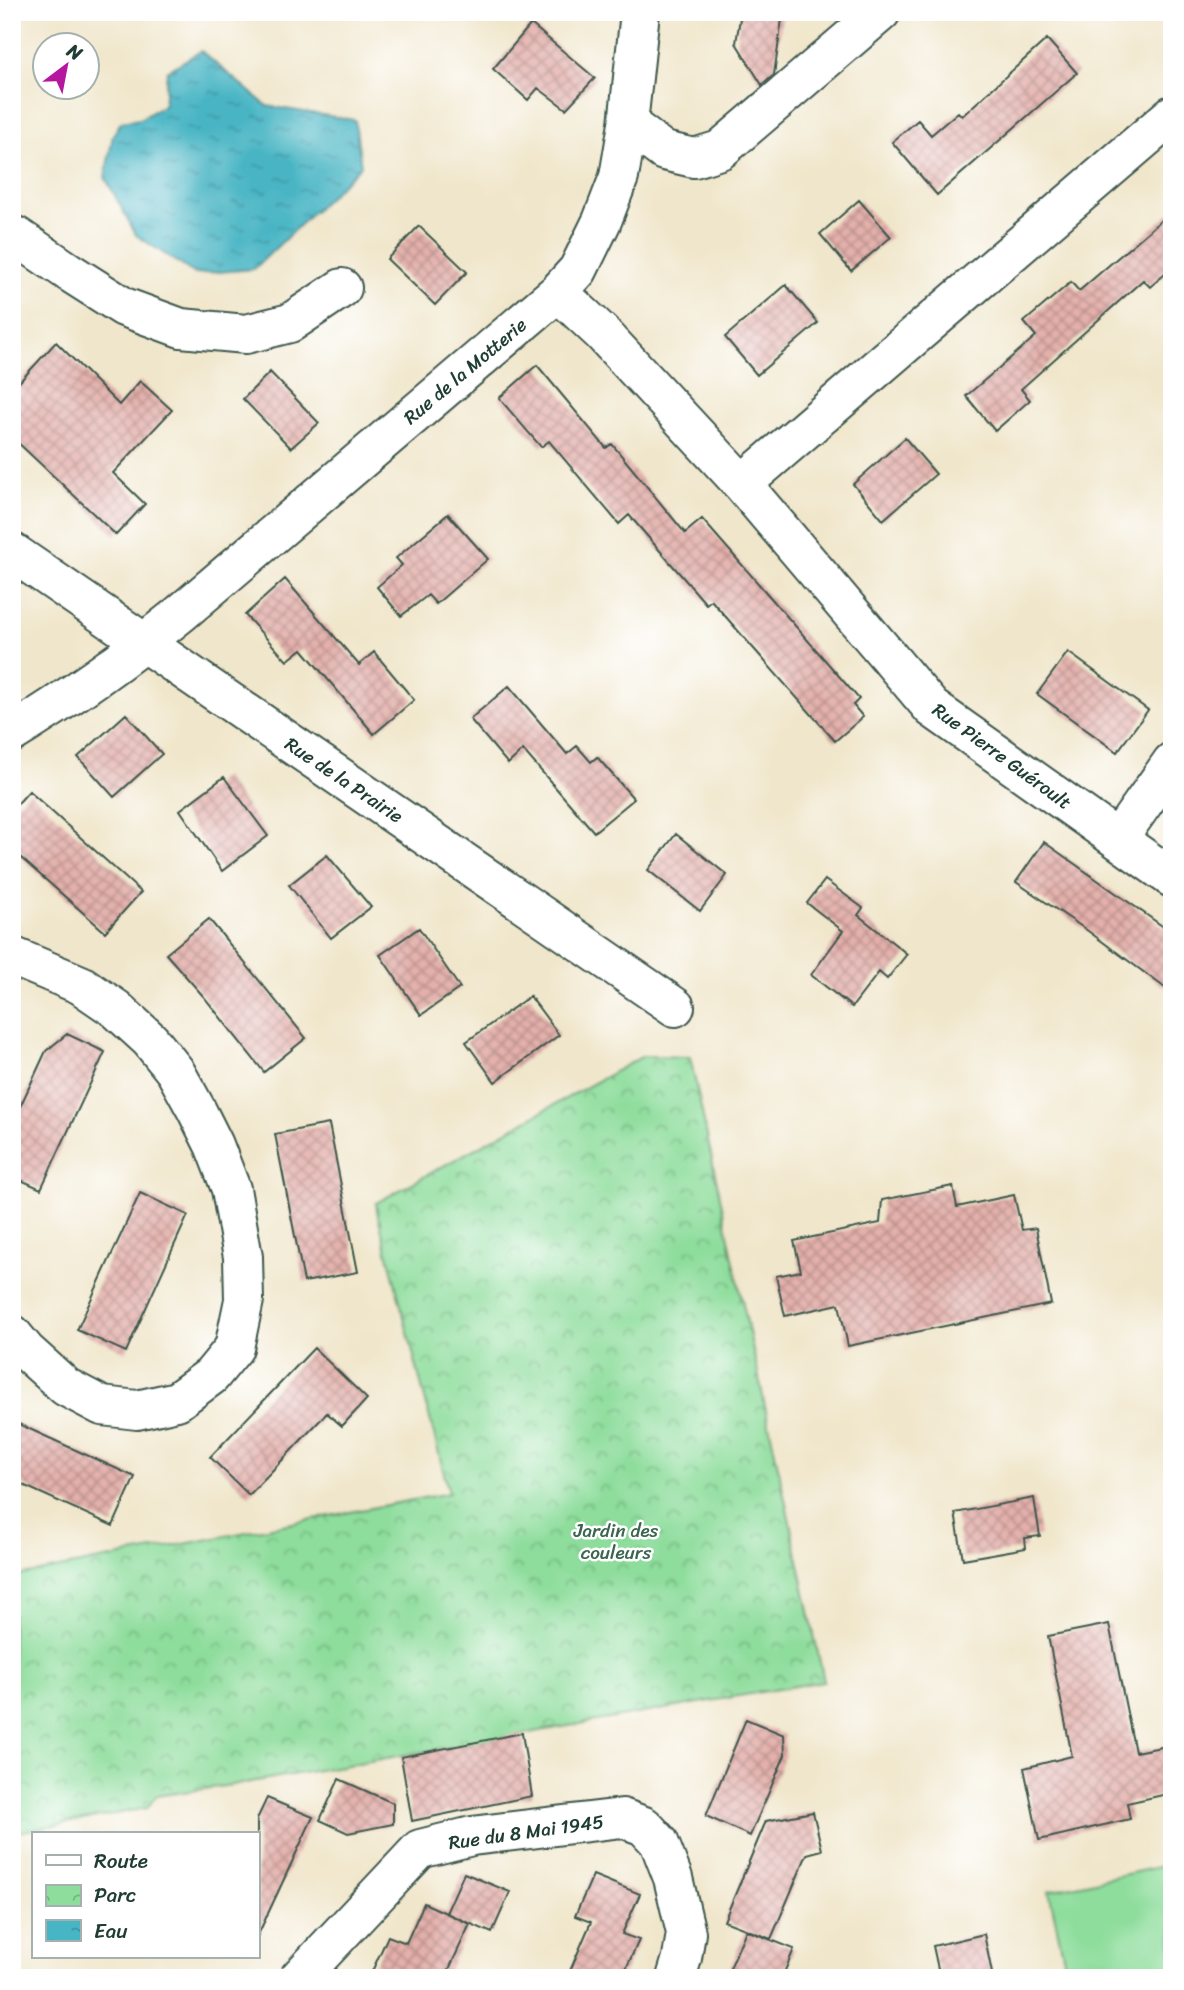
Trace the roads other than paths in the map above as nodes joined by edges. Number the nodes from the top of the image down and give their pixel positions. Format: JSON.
{"nodes":[{"id":1,"x":640,"y":12,"type":"edge"},
{"id":2,"x":881,"y":12,"type":"edge"},
{"id":3,"x":1172,"y":116,"type":"edge"},
{"id":4,"x":628,"y":124,"type":"junction"},
{"id":5,"x":13,"y":231,"type":"edge"},
{"id":6,"x":342,"y":288,"type":"dead end"},
{"id":7,"x":558,"y":292,"type":"junction"},
{"id":8,"x":743,"y":485,"type":"junction"},
{"id":9,"x":12,"y":552,"type":"edge"},
{"id":10,"x":144,"y":643,"type":"junction"},
{"id":11,"x":12,"y":733,"type":"edge"},
{"id":12,"x":1172,"y":762,"type":"edge"},
{"id":13,"x":1118,"y":839,"type":"junction"},
{"id":14,"x":1172,"y":878,"type":"edge"},
{"id":15,"x":12,"y":956,"type":"edge"},
{"id":16,"x":675,"y":1007,"type":"dead end"},
{"id":17,"x":12,"y":1334,"type":"edge"},
{"id":18,"x":299,"y":1978,"type":"edge"},
{"id":19,"x":676,"y":1978,"type":"edge"}],
"edges":[{"from":1,"to":4,"type":"street","name":"Rue de la Motterie"},
{"from":2,"to":4,"type":"street"},
{"from":3,"to":8,"type":"street"},
{"from":4,"to":7,"type":"street","name":"Rue de la Motterie"},
{"from":5,"to":6,"type":"street"},
{"from":7,"to":8,"type":"street","name":"Rue Pierre Guéroult"},
{"from":7,"to":10,"type":"street","name":"Rue de la Motterie"},
{"from":8,"to":13,"type":"street","name":"Rue Pierre Guéroult"},
{"from":9,"to":10,"type":"street","name":"Rue de la Prairie"},
{"from":10,"to":11,"type":"street","name":"Rue de la Motterie"},
{"from":10,"to":16,"type":"street","name":"Rue de la Prairie"},
{"from":12,"to":13,"type":"street"},
{"from":13,"to":14,"type":"street","name":"Rue Pierre Guéroult"},
{"from":15,"to":17,"type":"street"},
{"from":18,"to":19,"type":"street","name":"Rue du 8 Mai 1945"}]}
